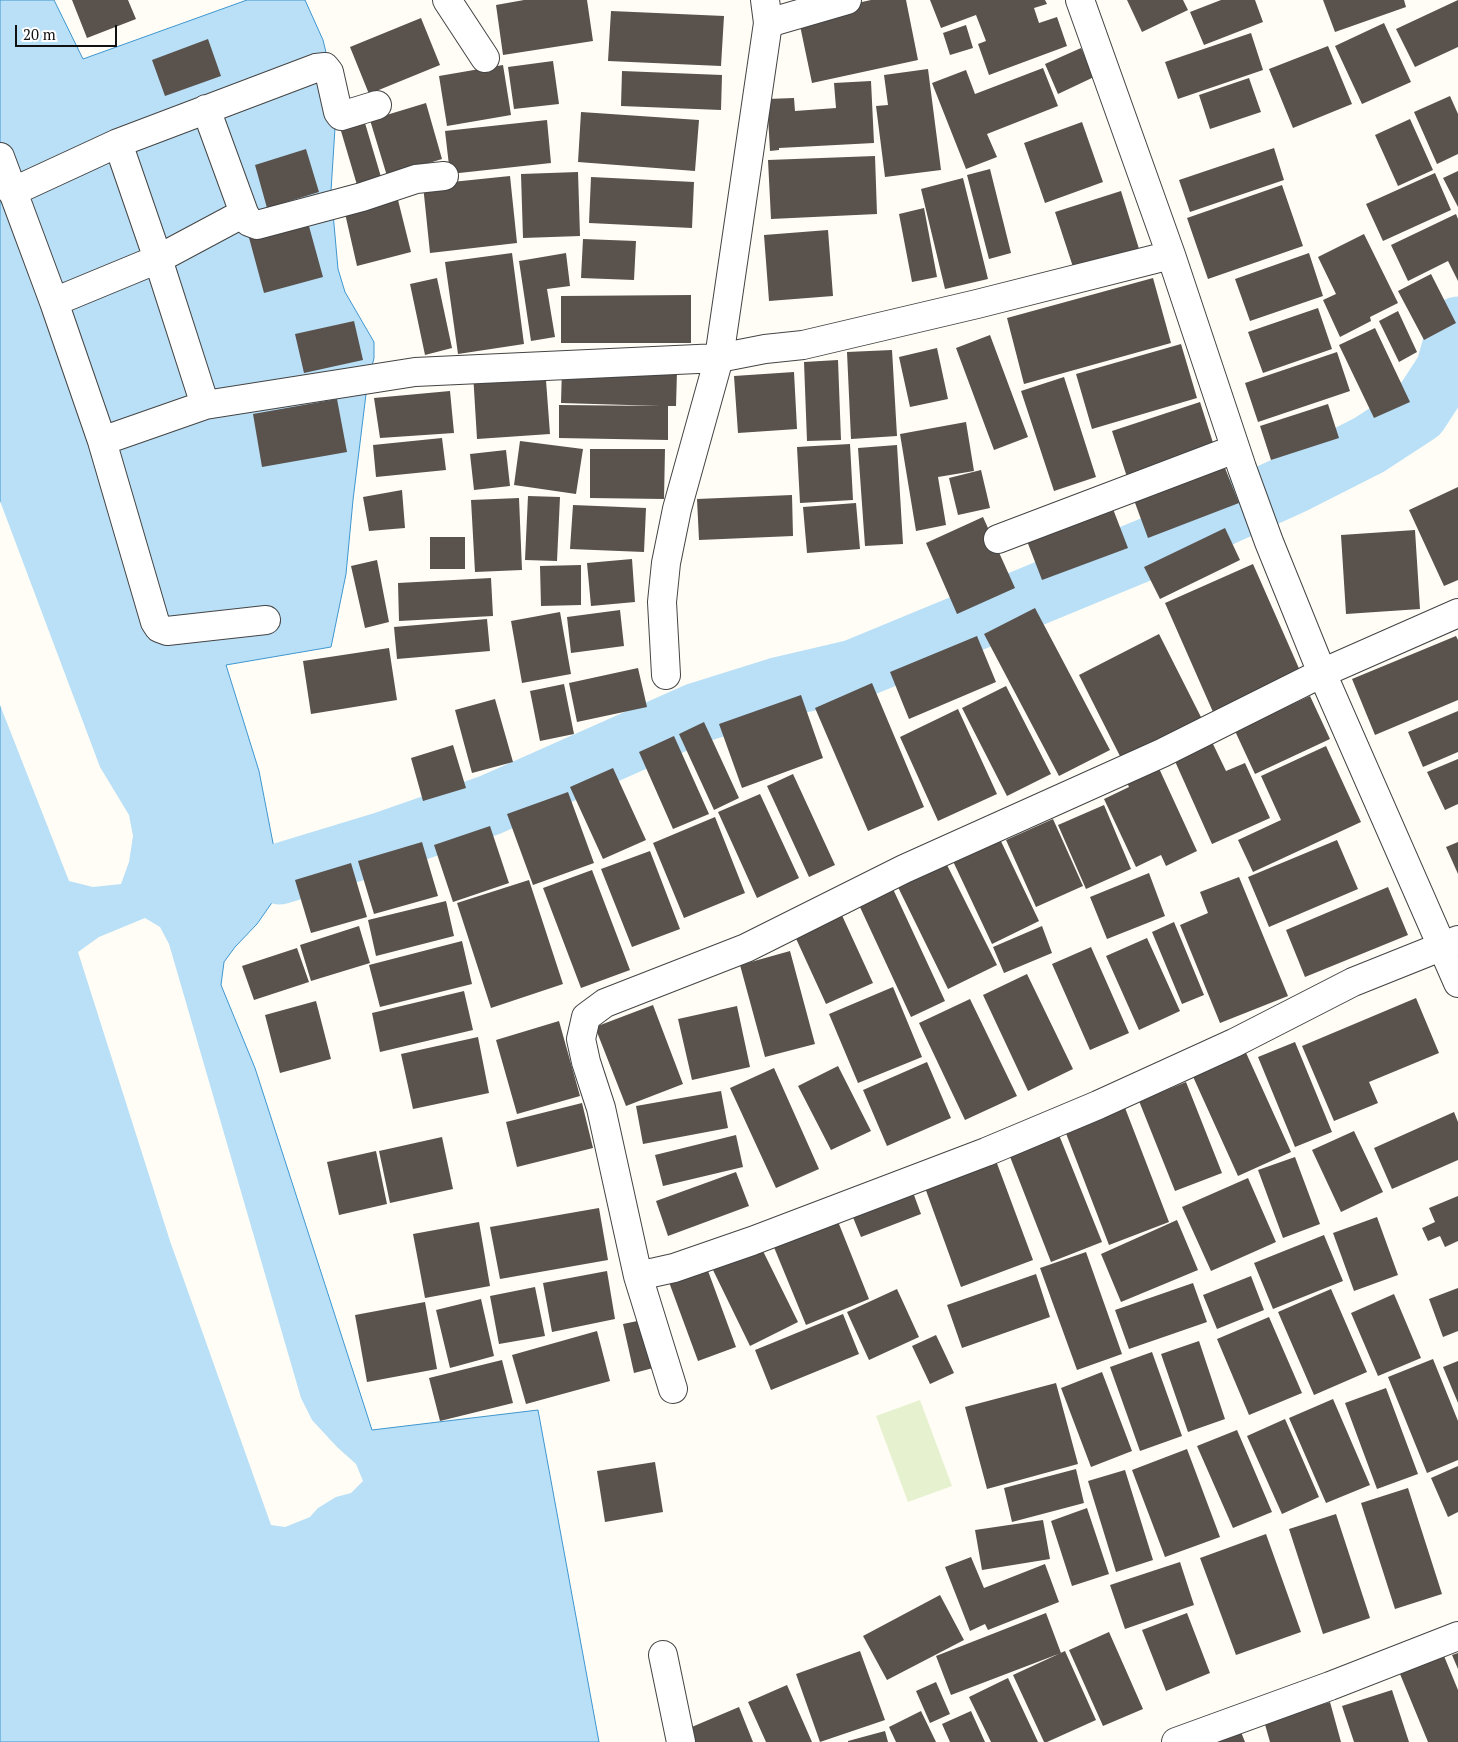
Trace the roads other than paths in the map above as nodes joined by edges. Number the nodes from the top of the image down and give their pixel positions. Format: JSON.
{"nodes":[{"id":1,"x":447,"y":0,"type":"edge"},
{"id":2,"x":847,"y":0,"type":"edge"},
{"id":3,"x":1080,"y":0,"type":"edge"},
{"id":4,"x":766,"y":11,"type":"edge"},
{"id":5,"x":485,"y":58,"type":"dead end"},
{"id":6,"x":377,"y":105,"type":"dead end"},
{"id":7,"x":206,"y":109,"type":"junction"},
{"id":8,"x":118,"y":143,"type":"junction"},
{"id":9,"x":0,"y":157,"type":"edge"},
{"id":10,"x":444,"y":176,"type":"dead end"},
{"id":11,"x":12,"y":192,"type":"junction"},
{"id":12,"x":244,"y":213,"type":"junction"},
{"id":13,"x":1171,"y":255,"type":"junction"},
{"id":14,"x":158,"y":258,"type":"junction"},
{"id":15,"x":54,"y":302,"type":"junction"},
{"id":16,"x":719,"y":358,"type":"junction"},
{"id":17,"x":205,"y":405,"type":"junction"},
{"id":18,"x":102,"y":441,"type":"junction"},
{"id":19,"x":1239,"y":459,"type":"junction"},
{"id":20,"x":998,"y":539,"type":"dead end"},
{"id":21,"x":1458,"y":613,"type":"edge"},
{"id":22,"x":266,"y":620,"type":"dead end"},
{"id":23,"x":1322,"y":673,"type":"junction"},
{"id":24,"x":666,"y":675,"type":"dead end"},
{"id":25,"x":1450,"y":943,"type":"edge"},
{"id":26,"x":1458,"y":983,"type":"edge"},
{"id":27,"x":638,"y":1276,"type":"junction"},
{"id":28,"x":673,"y":1389,"type":"dead end"},
{"id":29,"x":1458,"y":1636,"type":"edge"},
{"id":30,"x":662,"y":1655,"type":"dead end"},
{"id":31,"x":681,"y":1742,"type":"edge"},
{"id":32,"x":1176,"y":1742,"type":"edge"}],
"edges":[{"from":1,"to":5,"type":"street"},
{"from":2,"to":4,"type":"street"},
{"from":3,"to":13,"type":"street"},
{"from":4,"to":16,"type":"street"},
{"from":6,"to":7,"type":"street"},
{"from":7,"to":8,"type":"street"},
{"from":7,"to":12,"type":"street"},
{"from":8,"to":11,"type":"street"},
{"from":8,"to":14,"type":"street"},
{"from":9,"to":11,"type":"street"},
{"from":10,"to":12,"type":"street"},
{"from":11,"to":15,"type":"street"},
{"from":12,"to":14,"type":"street"},
{"from":13,"to":16,"type":"street"},
{"from":13,"to":19,"type":"street"},
{"from":14,"to":15,"type":"street"},
{"from":14,"to":17,"type":"street"},
{"from":15,"to":18,"type":"street"},
{"from":16,"to":17,"type":"street"},
{"from":16,"to":24,"type":"street"},
{"from":17,"to":18,"type":"street"},
{"from":18,"to":22,"type":"street"},
{"from":19,"to":20,"type":"street"},
{"from":19,"to":23,"type":"street"},
{"from":21,"to":23,"type":"street"},
{"from":23,"to":25,"type":"street"},
{"from":23,"to":27,"type":"street"},
{"from":25,"to":26,"type":"street"},
{"from":25,"to":27,"type":"street"},
{"from":27,"to":28,"type":"street"},
{"from":29,"to":32,"type":"street"},
{"from":30,"to":31,"type":"street"}]}
